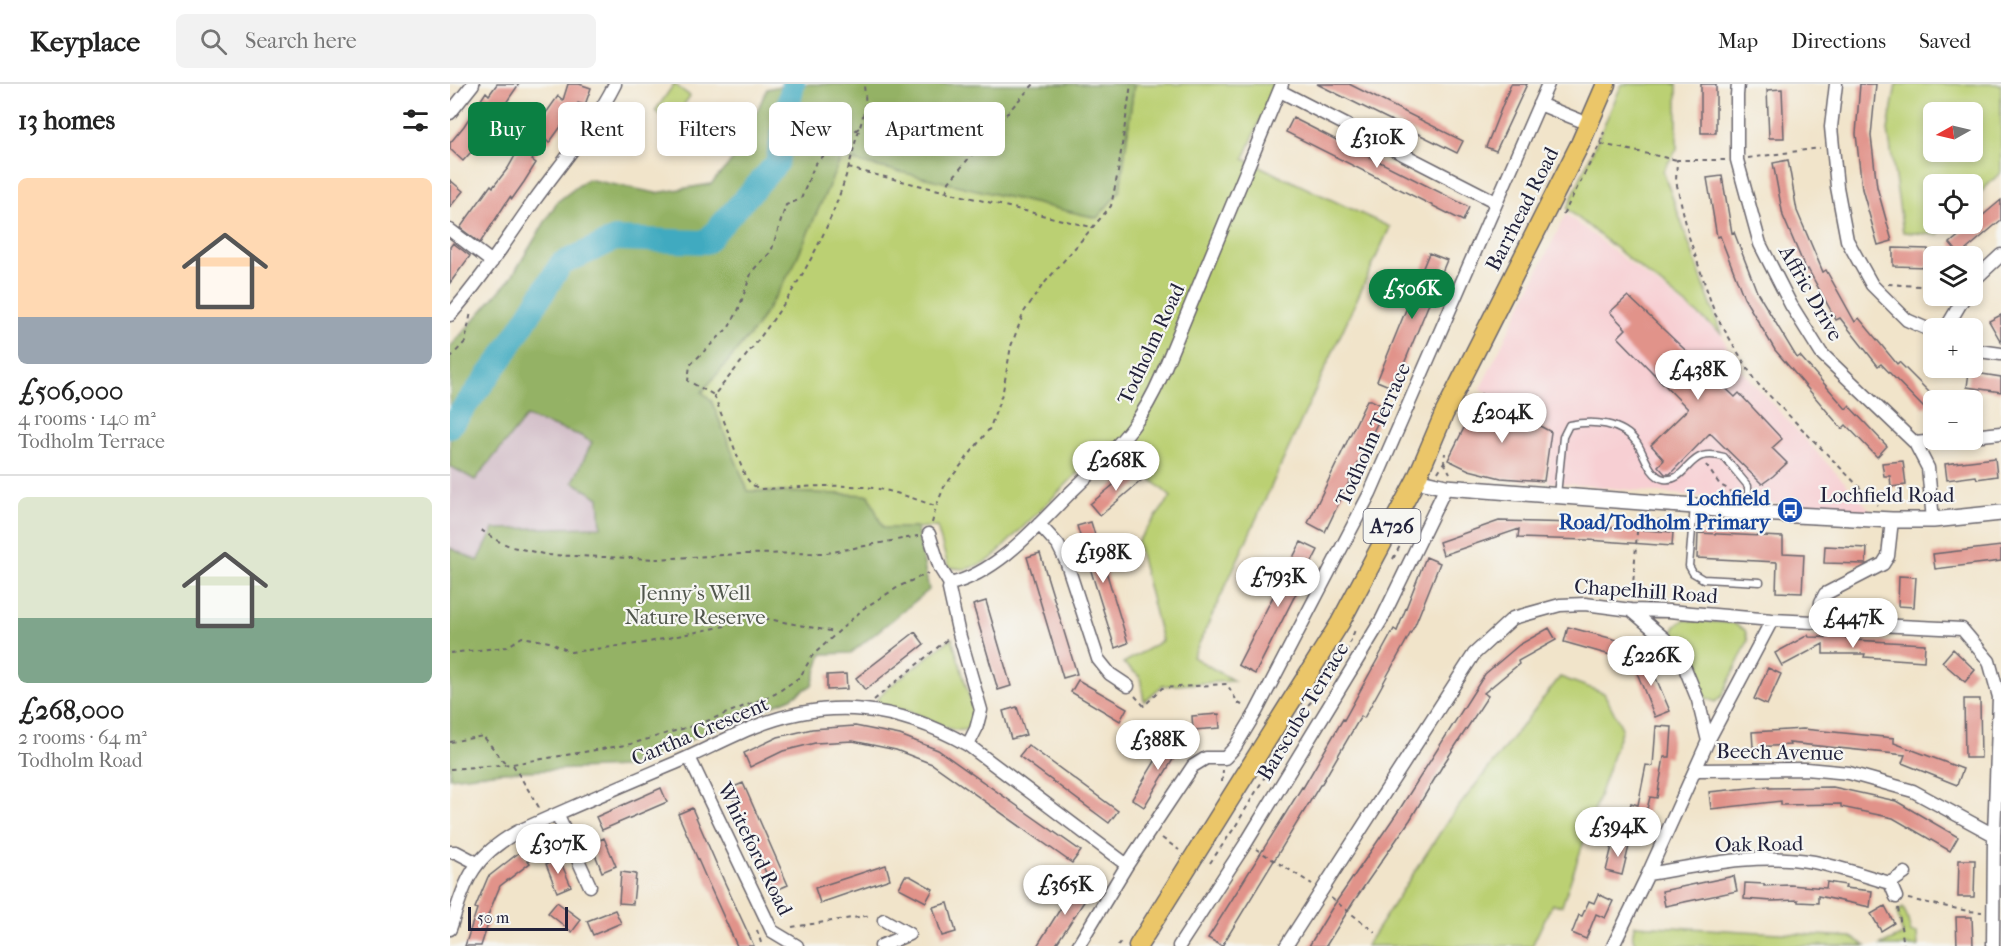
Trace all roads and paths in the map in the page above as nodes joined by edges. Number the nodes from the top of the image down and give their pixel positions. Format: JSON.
{"nodes":[{"id":1,"x":473,"y":84,"type":"edge"},
{"id":2,"x":615,"y":84,"type":"edge"},
{"id":3,"x":864,"y":84,"type":"edge"},
{"id":4,"x":1034,"y":84,"type":"edge"},
{"id":5,"x":1131,"y":84,"type":"edge"},
{"id":6,"x":1548,"y":84,"type":"edge"},
{"id":7,"x":1606,"y":84,"type":"edge"},
{"id":8,"x":1738,"y":84,"type":"edge"},
{"id":9,"x":1836,"y":84,"type":"edge"},
{"id":10,"x":1281,"y":87,"type":"edge"},
{"id":11,"x":1539,"y":104,"type":"junction"},
{"id":12,"x":450,"y":113,"type":"edge"},
{"id":13,"x":1589,"y":124,"type":"junction"},
{"id":14,"x":859,"y":128,"type":"junction"},
{"id":15,"x":1600,"y":144,"type":"dead end"},
{"id":16,"x":1833,"y":146,"type":"junction"},
{"id":17,"x":1677,"y":160,"type":"junction"},
{"id":18,"x":1737,"y":160,"type":"junction"},
{"id":19,"x":848,"y":168,"type":"junction"},
{"id":20,"x":946,"y":192,"type":"junction"},
{"id":21,"x":1496,"y":202,"type":"junction"},
{"id":22,"x":1092,"y":227,"type":"junction"},
{"id":23,"x":450,"y":230,"type":"edge"},
{"id":24,"x":2001,"y":255,"type":"edge"},
{"id":25,"x":492,"y":262,"type":"junction"},
{"id":26,"x":1983,"y":272,"type":"edge"},
{"id":27,"x":476,"y":286,"type":"junction"},
{"id":28,"x":1923,"y":286,"type":"edge"},
{"id":29,"x":1876,"y":289,"type":"junction"},
{"id":30,"x":450,"y":315,"type":"edge"},
{"id":31,"x":1923,"y":327,"type":"edge"},
{"id":32,"x":1983,"y":352,"type":"edge"},
{"id":33,"x":2001,"y":354,"type":"edge"},
{"id":34,"x":450,"y":358,"type":"edge"},
{"id":35,"x":714,"y":395,"type":"junction"},
{"id":36,"x":2001,"y":432,"type":"edge"},
{"id":37,"x":1983,"y":434,"type":"edge"},
{"id":38,"x":1923,"y":442,"type":"edge"},
{"id":39,"x":1915,"y":443,"type":"junction"},
{"id":40,"x":1700,"y":457,"type":"junction"},
{"id":41,"x":1416,"y":480,"type":"junction"},
{"id":42,"x":1446,"y":488,"type":"junction"},
{"id":43,"x":1557,"y":496,"type":"junction"},
{"id":44,"x":1694,"y":506,"type":"junction"},
{"id":45,"x":936,"y":507,"type":"junction"},
{"id":46,"x":1743,"y":513,"type":"junction"},
{"id":47,"x":2001,"y":513,"type":"edge"},
{"id":48,"x":1638,"y":519,"type":"dead end"},
{"id":49,"x":1892,"y":520,"type":"junction"},
{"id":50,"x":1933,"y":520,"type":"junction"},
{"id":51,"x":1039,"y":524,"type":"junction"},
{"id":52,"x":481,"y":530,"type":"dead end"},
{"id":53,"x":930,"y":534,"type":"junction"},
{"id":54,"x":940,"y":568,"type":"junction"},
{"id":55,"x":1760,"y":582,"type":"dead end"},
{"id":56,"x":950,"y":584,"type":"junction"},
{"id":57,"x":1631,"y":610,"type":"junction"},
{"id":58,"x":1772,"y":620,"type":"junction"},
{"id":59,"x":1819,"y":622,"type":"junction"},
{"id":60,"x":958,"y":630,"type":"junction"},
{"id":61,"x":836,"y":632,"type":"junction"},
{"id":62,"x":450,"y":653,"type":"edge"},
{"id":63,"x":1128,"y":686,"type":"joint"},
{"id":64,"x":863,"y":709,"type":"junction"},
{"id":65,"x":1256,"y":712,"type":"junction"},
{"id":66,"x":1708,"y":741,"type":"junction"},
{"id":67,"x":450,"y":742,"type":"edge"},
{"id":68,"x":968,"y":745,"type":"junction"},
{"id":69,"x":689,"y":757,"type":"junction"},
{"id":70,"x":506,"y":764,"type":"junction"},
{"id":71,"x":512,"y":764,"type":"junction"},
{"id":72,"x":450,"y":769,"type":"edge"},
{"id":73,"x":1696,"y":770,"type":"junction"},
{"id":74,"x":551,"y":816,"type":"junction"},
{"id":75,"x":1150,"y":830,"type":"junction"},
{"id":76,"x":1994,"y":835,"type":"junction"},
{"id":77,"x":1179,"y":850,"type":"dead end"},
{"id":78,"x":450,"y":852,"type":"edge"},
{"id":79,"x":477,"y":863,"type":"junction"},
{"id":80,"x":1127,"y":865,"type":"junction"},
{"id":81,"x":1905,"y":873,"type":"dead end"},
{"id":82,"x":1648,"y":874,"type":"junction"},
{"id":83,"x":1890,"y":883,"type":"junction"},
{"id":84,"x":590,"y":886,"type":"dead end"},
{"id":85,"x":1896,"y":897,"type":"junction"},
{"id":86,"x":1968,"y":911,"type":"dead end"},
{"id":87,"x":884,"y":920,"type":"joint"},
{"id":88,"x":450,"y":928,"type":"edge"},
{"id":89,"x":772,"y":931,"type":"junction"},
{"id":90,"x":797,"y":946,"type":"edge"},
{"id":91,"x":881,"y":946,"type":"edge"},
{"id":92,"x":1078,"y":946,"type":"edge"},
{"id":93,"x":1138,"y":946,"type":"edge"},
{"id":94,"x":1179,"y":946,"type":"edge"},
{"id":95,"x":1286,"y":946,"type":"edge"},
{"id":96,"x":1613,"y":946,"type":"edge"},
{"id":97,"x":1904,"y":946,"type":"edge"},
{"id":98,"x":1993,"y":946,"type":"edge"}],
"edges":[{"from":1,"to":12,"type":"street"},
{"from":2,"to":25,"type":"street"},
{"from":3,"to":14,"type":"path"},
{"from":4,"to":20,"type":"path"},
{"from":5,"to":22,"type":"path"},
{"from":6,"to":11,"type":"street","name":"Todholm Terrace"},
{"from":7,"to":13,"type":"main road","name":"Barrhead Road","number":"A726"},
{"from":8,"to":18,"type":"street","name":"Affric Drive"},
{"from":9,"to":16,"type":"street"},
{"from":10,"to":21,"type":"street"},
{"from":10,"to":51,"type":"street","name":"Todholm Road"},
{"from":11,"to":13,"type":"street"},
{"from":11,"to":21,"type":"street","name":"Todholm Terrace"},
{"from":13,"to":41,"type":"main road","name":"Barrhead Road","number":"A726"},
{"from":14,"to":19,"type":"path"},
{"from":14,"to":35,"type":"path"},
{"from":15,"to":17,"type":"path"},
{"from":16,"to":18,"type":"path"},
{"from":16,"to":29,"type":"street"},
{"from":17,"to":18,"type":"path"},
{"from":17,"to":49,"type":"path"},
{"from":18,"to":39,"type":"street","name":"Affric Drive"},
{"from":19,"to":20,"type":"path"},
{"from":19,"to":35,"type":"path"},
{"from":20,"to":22,"type":"path"},
{"from":21,"to":65,"type":"street","name":"Todholm Terrace"},
{"from":22,"to":45,"type":"path"},
{"from":23,"to":25,"type":"street"},
{"from":24,"to":26,"type":"street"},
{"from":25,"to":27,"type":"street"},
{"from":27,"to":30,"type":"street"},
{"from":27,"to":34,"type":"path"},
{"from":28,"to":29,"type":"path"},
{"from":29,"to":31,"type":"street"},
{"from":32,"to":33,"type":"street"},
{"from":35,"to":45,"type":"path"},
{"from":36,"to":37,"type":"street"},
{"from":38,"to":39,"type":"street"},
{"from":39,"to":50,"type":"street","name":"Affric Drive"},
{"from":40,"to":43,"type":"lane"},
{"from":40,"to":46,"type":"path"},
{"from":40,"to":46,"type":"lane"},
{"from":41,"to":42,"type":"street","name":"Lochfield Road"},
{"from":41,"to":93,"type":"main road","name":"Barrhead Road","number":"A726"},
{"from":42,"to":43,"type":"street","name":"Lochfield Road"},
{"from":42,"to":94,"type":"street","name":"Barscube Terrace"},
{"from":43,"to":44,"type":"street","name":"Lochfield Road"},
{"from":44,"to":46,"type":"street","name":"Lochfield Road"},
{"from":44,"to":55,"type":"lane"},
{"from":45,"to":53,"type":"path"},
{"from":46,"to":49,"type":"street","name":"Lochfield Road"},
{"from":47,"to":50,"type":"street","name":"Lochfield Road"},
{"from":48,"to":57,"type":"path"},
{"from":49,"to":50,"type":"street","name":"Lochfield Road"},
{"from":49,"to":59,"type":"street"},
{"from":51,"to":56,"type":"street","name":"Todholm Road"},
{"from":51,"to":63,"type":"street"},
{"from":52,"to":53,"type":"path"},
{"from":53,"to":54,"type":"street"},
{"from":54,"to":56,"type":"street"},
{"from":54,"to":61,"type":"path"},
{"from":56,"to":60,"type":"street"},
{"from":57,"to":58,"type":"street","name":"Chapelhill Road"},
{"from":57,"to":66,"type":"street"},
{"from":57,"to":95,"type":"street","name":"Chapelhill Road"},
{"from":58,"to":59,"type":"street","name":"Chapelhill Road"},
{"from":58,"to":66,"type":"street"},
{"from":59,"to":76,"type":"street","name":"Chapelhill Road"},
{"from":60,"to":64,"type":"path"},
{"from":60,"to":68,"type":"street"},
{"from":61,"to":62,"type":"path"},
{"from":61,"to":71,"type":"path"},
{"from":63,"to":65,"type":"path"},
{"from":64,"to":68,"type":"street","name":"Cartha Crescent"},
{"from":64,"to":69,"type":"street","name":"Cartha Crescent"},
{"from":65,"to":75,"type":"street","name":"Todholm Terrace"},
{"from":66,"to":73,"type":"street"},
{"from":67,"to":70,"type":"path"},
{"from":68,"to":80,"type":"street","name":"Cartha Crescent"},
{"from":69,"to":74,"type":"street","name":"Cartha Crescent"},
{"from":69,"to":89,"type":"street","name":"Whiteford Road"},
{"from":70,"to":71,"type":"path"},
{"from":70,"to":72,"type":"path"},
{"from":71,"to":74,"type":"path"},
{"from":73,"to":76,"type":"street","name":"Beech Avenue"},
{"from":73,"to":82,"type":"street"},
{"from":74,"to":79,"type":"street","name":"Cartha Crescent"},
{"from":74,"to":84,"type":"street"},
{"from":75,"to":77,"type":"path"},
{"from":75,"to":80,"type":"street"},
{"from":76,"to":98,"type":"street"},
{"from":78,"to":79,"type":"street"},
{"from":79,"to":88,"type":"street","name":"Cartha Crescent"},
{"from":80,"to":92,"type":"street"},
{"from":81,"to":83,"type":"street"},
{"from":82,"to":83,"type":"street","name":"Oak Road"},
{"from":82,"to":96,"type":"street"},
{"from":83,"to":85,"type":"street"},
{"from":85,"to":86,"type":"path"},
{"from":85,"to":97,"type":"path"},
{"from":87,"to":89,"type":"path"},
{"from":87,"to":91,"type":"street"},
{"from":89,"to":90,"type":"street","name":"Whiteford Road"}]}
